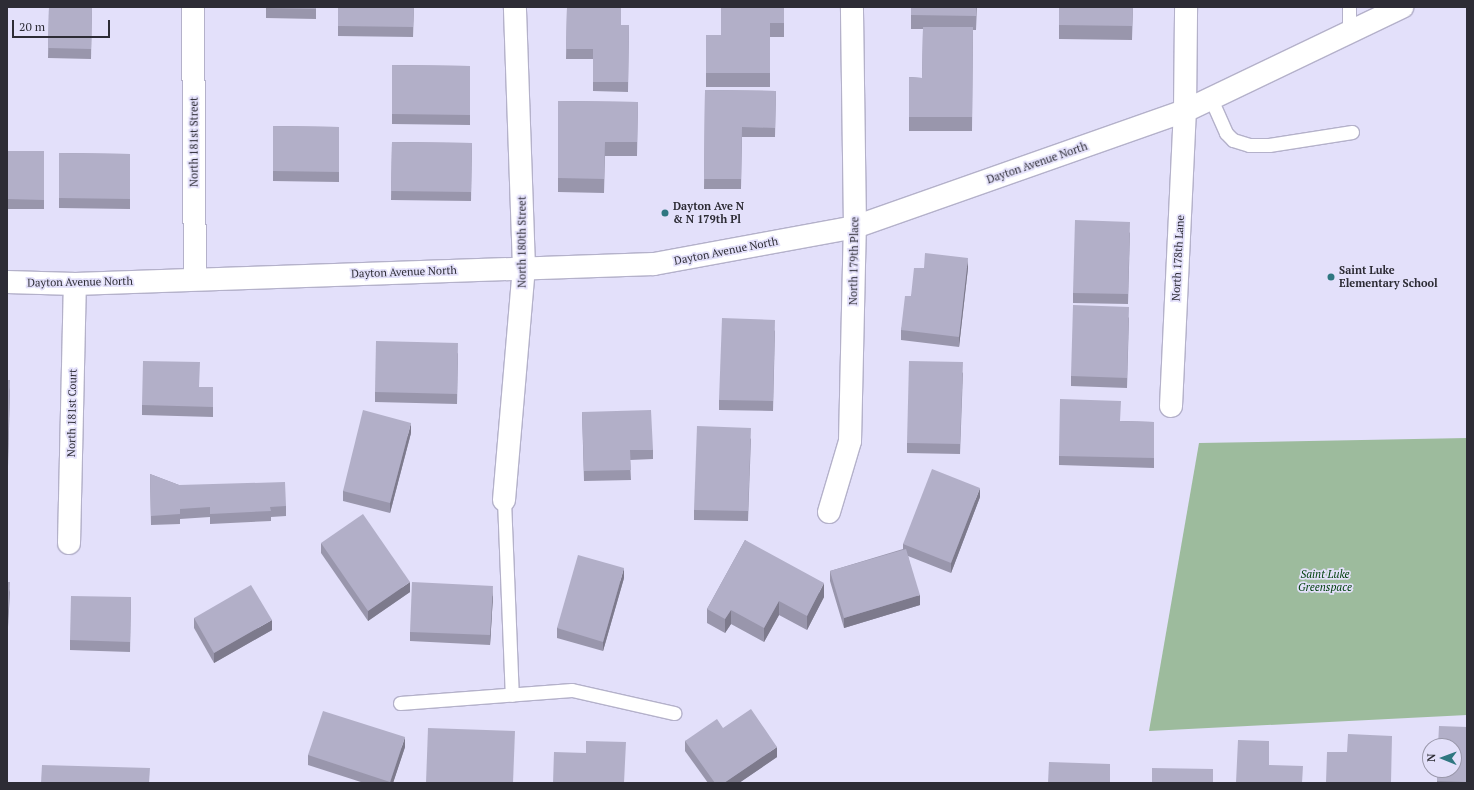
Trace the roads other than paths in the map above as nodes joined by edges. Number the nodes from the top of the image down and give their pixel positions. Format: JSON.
{"nodes":[{"id":1,"x":194,"y":7,"type":"edge"},
{"id":2,"x":515,"y":7,"type":"edge"},
{"id":3,"x":852,"y":7,"type":"edge"},
{"id":4,"x":1186,"y":7,"type":"edge"},
{"id":5,"x":1349,"y":7,"type":"edge"},
{"id":6,"x":1402,"y":7,"type":"edge"},
{"id":7,"x":1349,"y":33,"type":"junction"},
{"id":8,"x":1211,"y":99,"type":"junction"},
{"id":9,"x":1185,"y":111,"type":"junction"},
{"id":10,"x":1352,"y":132,"type":"dead end"},
{"id":11,"x":855,"y":227,"type":"junction"},
{"id":12,"x":524,"y":268,"type":"junction"},
{"id":13,"x":195,"y":278,"type":"junction"},
{"id":14,"x":7,"y":282,"type":"edge"},
{"id":15,"x":75,"y":284,"type":"junction"},
{"id":16,"x":1172,"y":406,"type":"dead end"},
{"id":17,"x":504,"y":500,"type":"joint"},
{"id":18,"x":829,"y":512,"type":"dead end"},
{"id":19,"x":69,"y":543,"type":"dead end"},
{"id":20,"x":512,"y":695,"type":"junction"},
{"id":21,"x":400,"y":703,"type":"dead end"},
{"id":22,"x":674,"y":713,"type":"dead end"}],
"edges":[{"from":1,"to":13,"type":"street","name":"North 181st Street"},
{"from":2,"to":12,"type":"street","name":"North 180th Street"},
{"from":3,"to":11,"type":"street","name":"North 179th Place"},
{"from":4,"to":9,"type":"street","name":"North 178th Lane"},
{"from":5,"to":7,"type":"lane"},
{"from":6,"to":7,"type":"street","name":"Dayton Avenue North"},
{"from":7,"to":8,"type":"street","name":"Dayton Avenue North"},
{"from":8,"to":9,"type":"street","name":"Dayton Avenue North"},
{"from":8,"to":10,"type":"lane"},
{"from":9,"to":11,"type":"street","name":"Dayton Avenue North"},
{"from":9,"to":16,"type":"street","name":"North 178th Lane"},
{"from":11,"to":12,"type":"street","name":"Dayton Avenue North"},
{"from":11,"to":18,"type":"street","name":"North 179th Place"},
{"from":12,"to":13,"type":"street","name":"Dayton Avenue North"},
{"from":12,"to":17,"type":"street","name":"North 180th Street"},
{"from":13,"to":15,"type":"street","name":"Dayton Avenue North"},
{"from":14,"to":15,"type":"street","name":"Dayton Avenue North"},
{"from":15,"to":19,"type":"street","name":"North 181st Court"},
{"from":17,"to":20,"type":"lane"},
{"from":20,"to":21,"type":"lane"},
{"from":20,"to":22,"type":"lane"}]}
